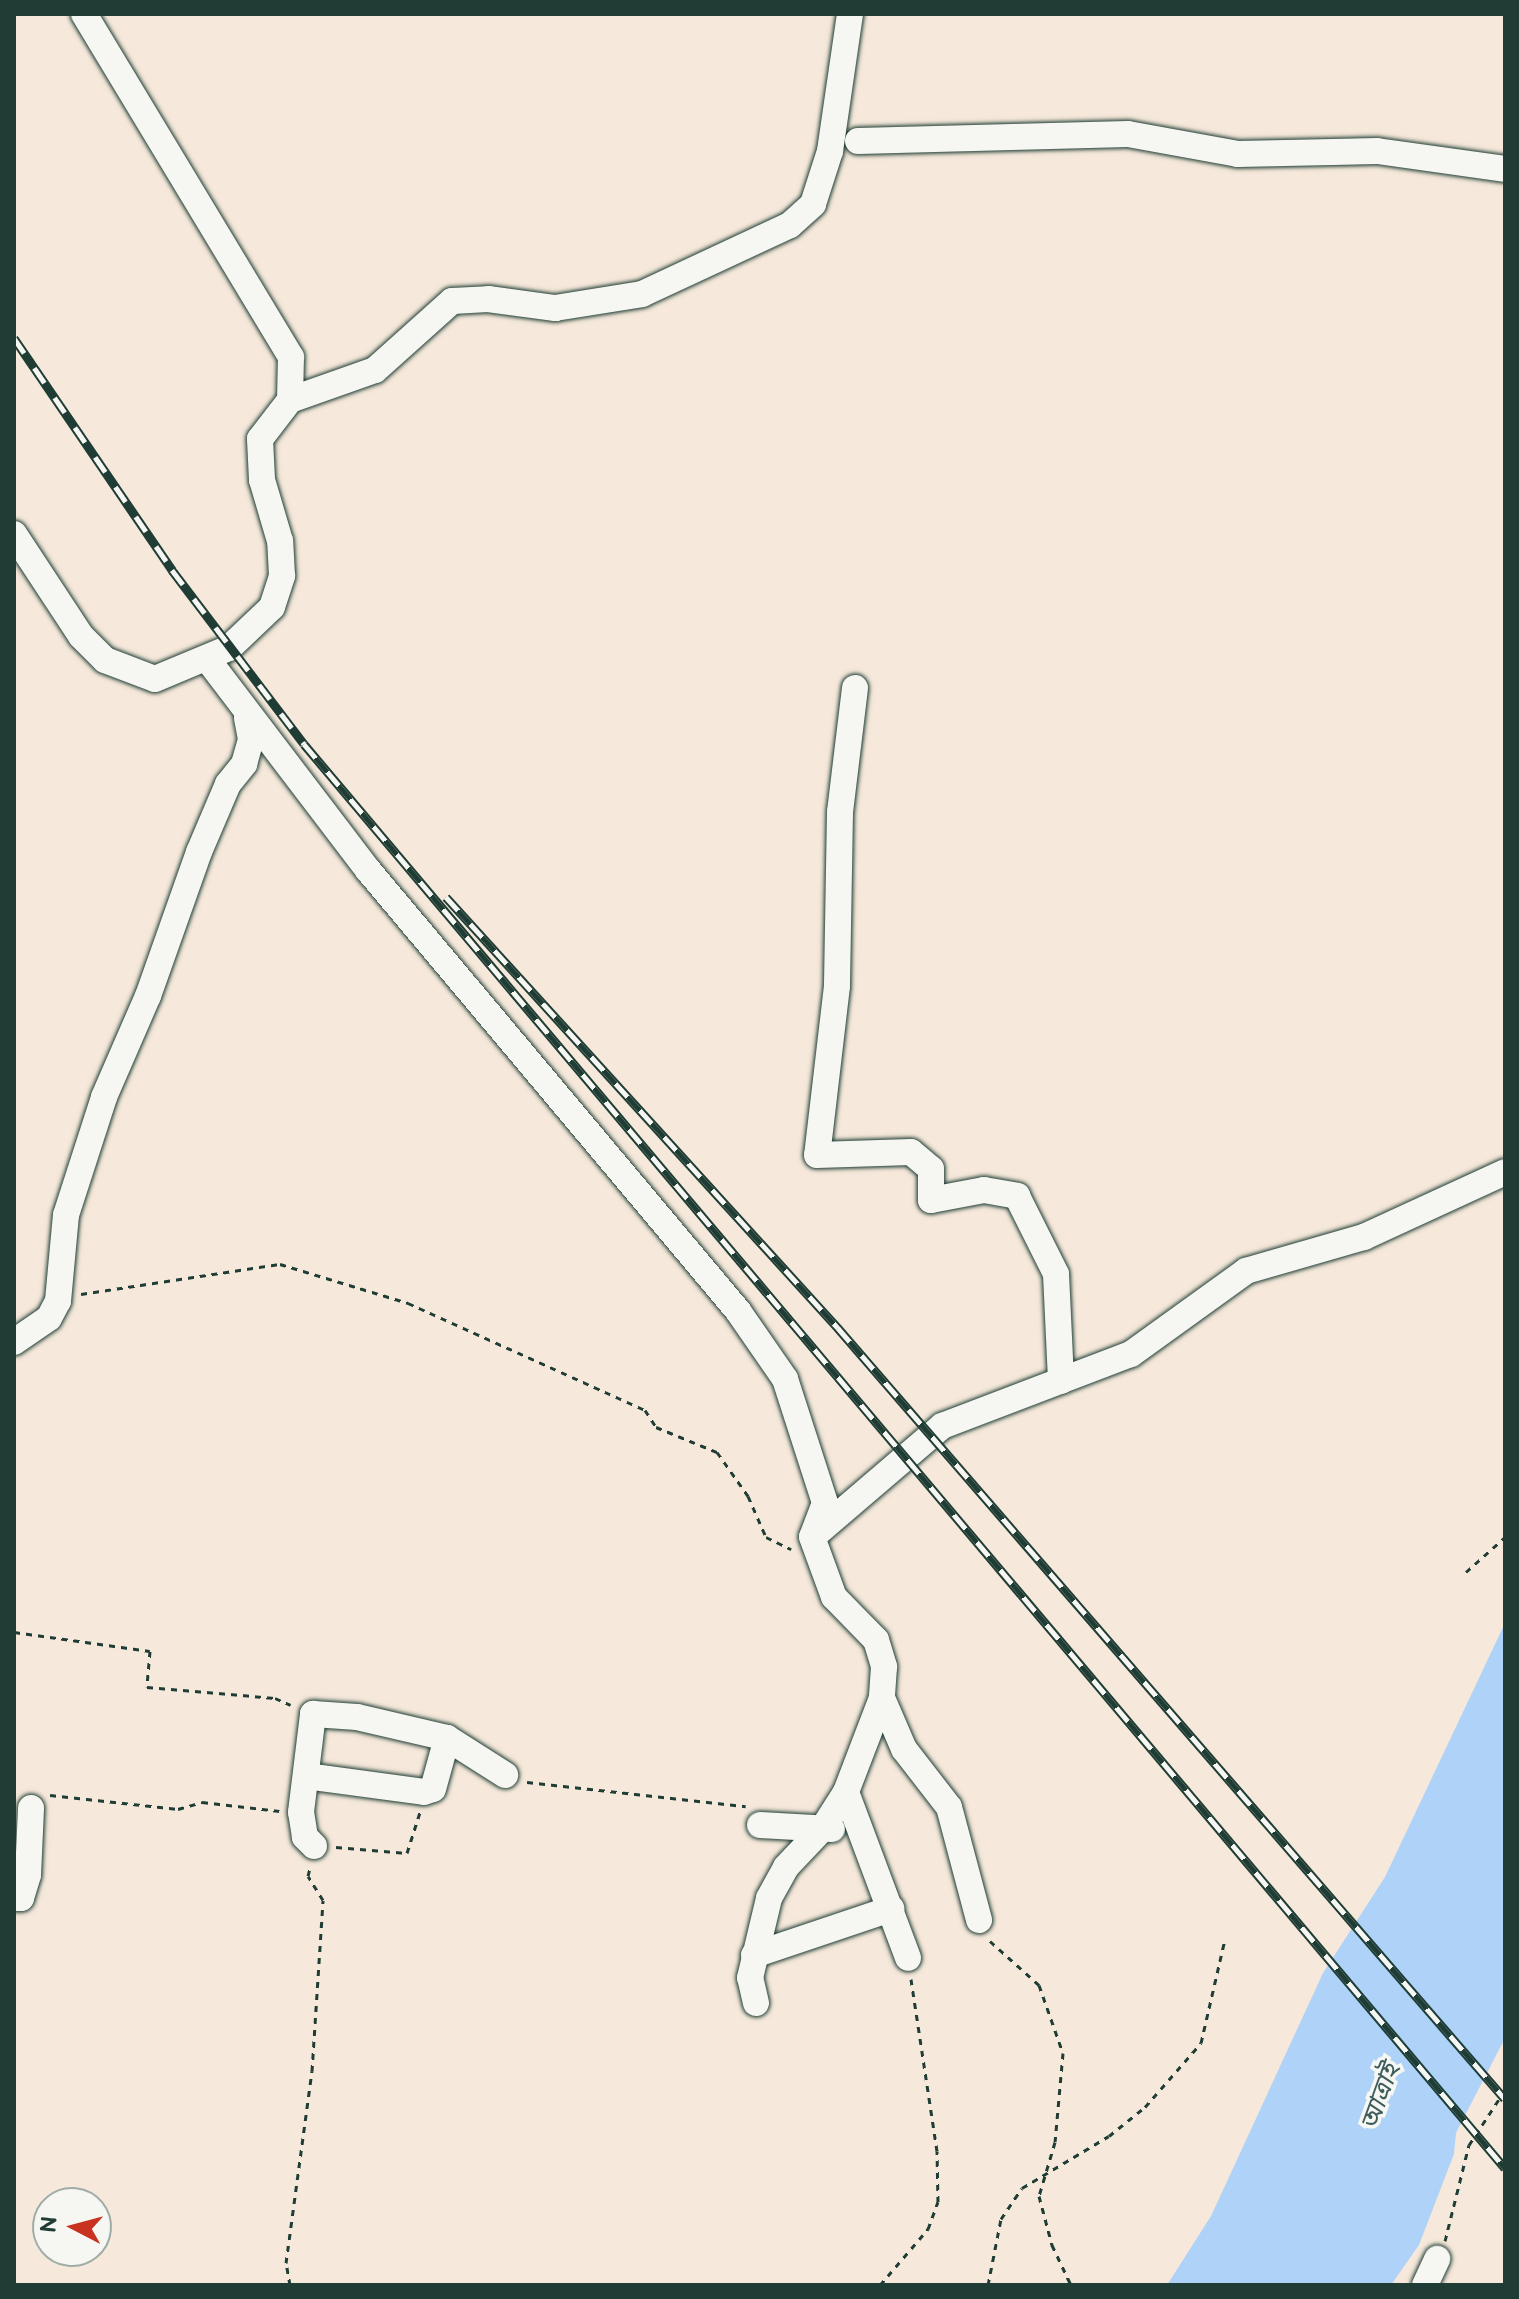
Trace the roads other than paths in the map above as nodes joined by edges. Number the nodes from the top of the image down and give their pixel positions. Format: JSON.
{"nodes":[{"id":1,"x":84,"y":14,"type":"edge"},
{"id":2,"x":850,"y":14,"type":"edge"},
{"id":3,"x":831,"y":140,"type":"junction"},
{"id":4,"x":1505,"y":169,"type":"edge"},
{"id":5,"x":290,"y":400,"type":"junction"},
{"id":6,"x":14,"y":534,"type":"edge"},
{"id":7,"x":208,"y":660,"type":"junction"},
{"id":8,"x":855,"y":688,"type":"dead end"},
{"id":9,"x":247,"y":718,"type":"junction"},
{"id":10,"x":1505,"y":1172,"type":"edge"},
{"id":11,"x":14,"y":1342,"type":"edge"},
{"id":12,"x":1061,"y":1381,"type":"junction"},
{"id":13,"x":812,"y":1537,"type":"junction"},
{"id":14,"x":882,"y":1698,"type":"junction"},
{"id":15,"x":447,"y":1738,"type":"junction"},
{"id":16,"x":505,"y":1775,"type":"road end"},
{"id":17,"x":306,"y":1776,"type":"junction"},
{"id":18,"x":846,"y":1792,"type":"junction"},
{"id":19,"x":37,"y":1809,"type":"road end"},
{"id":20,"x":760,"y":1825,"type":"road end"},
{"id":21,"x":823,"y":1828,"type":"junction"},
{"id":22,"x":865,"y":1831,"type":"junction"},
{"id":23,"x":314,"y":1846,"type":"road end"},
{"id":24,"x":14,"y":1898,"type":"edge"},
{"id":25,"x":891,"y":1909,"type":"junction"},
{"id":26,"x":979,"y":1920,"type":"road end"},
{"id":27,"x":754,"y":1955,"type":"junction"},
{"id":28,"x":908,"y":1958,"type":"road end"},
{"id":29,"x":756,"y":2003,"type":"dead end"},
{"id":30,"x":1437,"y":2259,"type":"road end"},
{"id":31,"x":1425,"y":2285,"type":"edge"}],
"edges":[{"from":1,"to":5,"type":"street"},
{"from":2,"to":3,"type":"street"},
{"from":3,"to":4,"type":"street"},
{"from":3,"to":5,"type":"street"},
{"from":5,"to":7,"type":"street"},
{"from":6,"to":7,"type":"street"},
{"from":7,"to":9,"type":"street"},
{"from":8,"to":12,"type":"street"},
{"from":9,"to":11,"type":"street"},
{"from":9,"to":13,"type":"street"},
{"from":10,"to":12,"type":"street"},
{"from":12,"to":13,"type":"street"},
{"from":13,"to":14,"type":"street"},
{"from":14,"to":18,"type":"street"},
{"from":14,"to":26,"type":"street"},
{"from":15,"to":16,"type":"street"},
{"from":15,"to":17,"type":"street"},
{"from":15,"to":17,"type":"street"},
{"from":17,"to":23,"type":"street"},
{"from":18,"to":21,"type":"street"},
{"from":18,"to":22,"type":"street"},
{"from":19,"to":24,"type":"street"},
{"from":20,"to":21,"type":"street"},
{"from":21,"to":22,"type":"street"},
{"from":21,"to":27,"type":"street"},
{"from":22,"to":25,"type":"street"},
{"from":25,"to":27,"type":"street"},
{"from":25,"to":28,"type":"street"},
{"from":27,"to":29,"type":"street"},
{"from":30,"to":31,"type":"street"}]}
